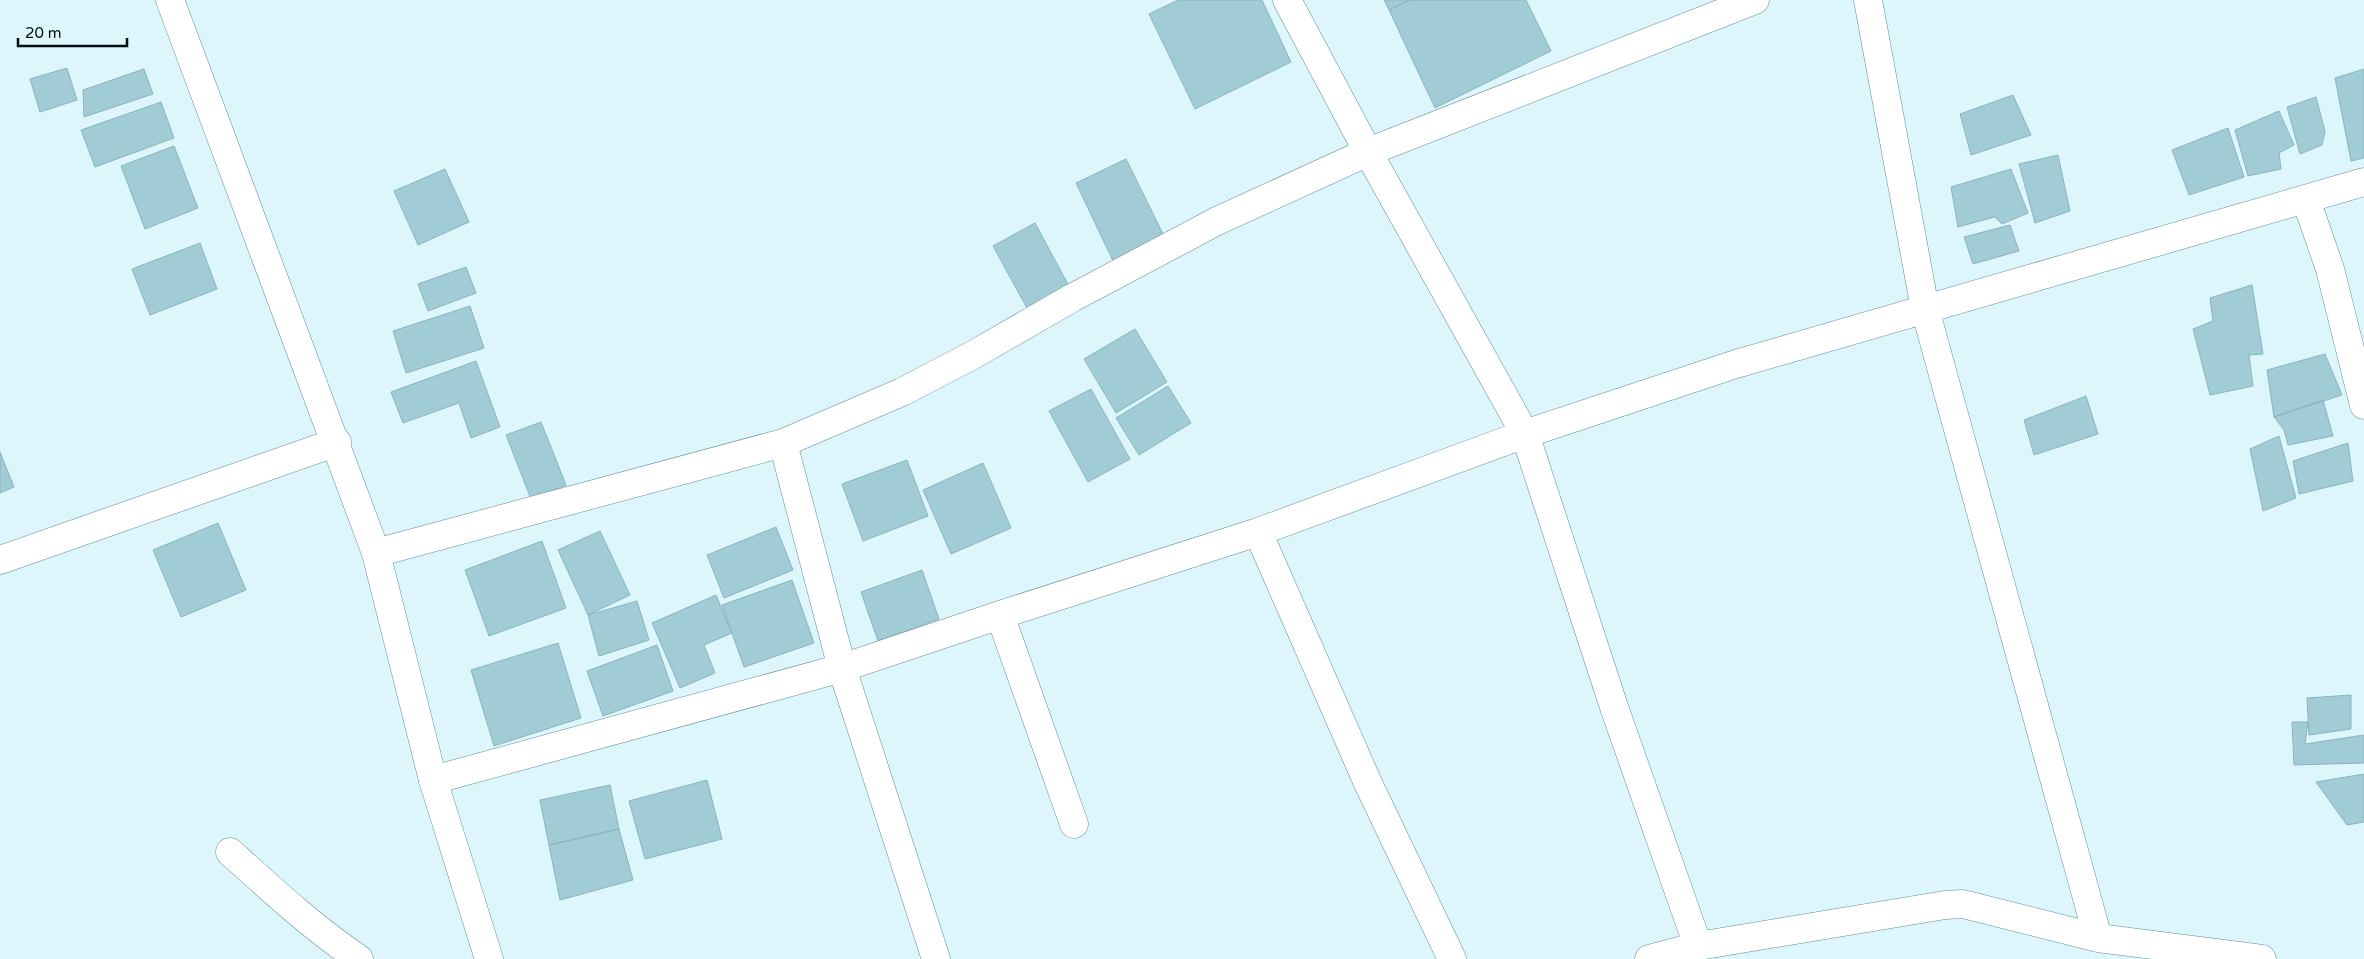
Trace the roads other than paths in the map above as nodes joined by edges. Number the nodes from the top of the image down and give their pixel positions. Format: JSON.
{"nodes":[{"id":1,"x":170,"y":0,"type":"edge"},
{"id":2,"x":1287,"y":0,"type":"edge"},
{"id":3,"x":1755,"y":0,"type":"edge"},
{"id":4,"x":1868,"y":0,"type":"edge"},
{"id":5,"x":1368,"y":152,"type":"junction"},
{"id":6,"x":2364,"y":182,"type":"edge"},
{"id":7,"x":2306,"y":200,"type":"junction"},
{"id":8,"x":1925,"y":309,"type":"junction"},
{"id":9,"x":2364,"y":405,"type":"edge"},
{"id":10,"x":1525,"y":434,"type":"junction"},
{"id":11,"x":337,"y":442,"type":"junction"},
{"id":12,"x":783,"y":443,"type":"junction"},
{"id":13,"x":1258,"y":532,"type":"junction"},
{"id":14,"x":376,"y":553,"type":"junction"},
{"id":15,"x":0,"y":560,"type":"edge"},
{"id":16,"x":1000,"y":615,"type":"junction"},
{"id":17,"x":842,"y":668,"type":"junction"},
{"id":18,"x":434,"y":780,"type":"junction"},
{"id":19,"x":1074,"y":824,"type":"dead end"},
{"id":20,"x":230,"y":852,"type":"dead end"},
{"id":21,"x":2098,"y":938,"type":"junction"},
{"id":22,"x":1698,"y":946,"type":"junction"},
{"id":23,"x":359,"y":959,"type":"edge"},
{"id":24,"x":489,"y":959,"type":"edge"},
{"id":25,"x":936,"y":959,"type":"edge"},
{"id":26,"x":1452,"y":959,"type":"edge"},
{"id":27,"x":1649,"y":959,"type":"edge"},
{"id":28,"x":2262,"y":959,"type":"edge"}],
"edges":[{"from":1,"to":11,"type":"street"},
{"from":2,"to":5,"type":"street"},
{"from":3,"to":5,"type":"street"},
{"from":4,"to":8,"type":"street"},
{"from":5,"to":10,"type":"street"},
{"from":5,"to":12,"type":"street"},
{"from":6,"to":7,"type":"street"},
{"from":7,"to":8,"type":"street"},
{"from":7,"to":9,"type":"street"},
{"from":8,"to":10,"type":"street"},
{"from":8,"to":21,"type":"street"},
{"from":10,"to":13,"type":"street"},
{"from":10,"to":22,"type":"street"},
{"from":11,"to":14,"type":"street"},
{"from":11,"to":15,"type":"street"},
{"from":12,"to":14,"type":"street"},
{"from":12,"to":17,"type":"street"},
{"from":13,"to":16,"type":"street"},
{"from":13,"to":26,"type":"street"},
{"from":14,"to":18,"type":"street"},
{"from":16,"to":17,"type":"street"},
{"from":16,"to":19,"type":"street"},
{"from":17,"to":18,"type":"street"},
{"from":17,"to":25,"type":"street"},
{"from":18,"to":24,"type":"street"},
{"from":20,"to":23,"type":"street"},
{"from":21,"to":22,"type":"street"},
{"from":21,"to":28,"type":"street"},
{"from":22,"to":27,"type":"street"}]}
